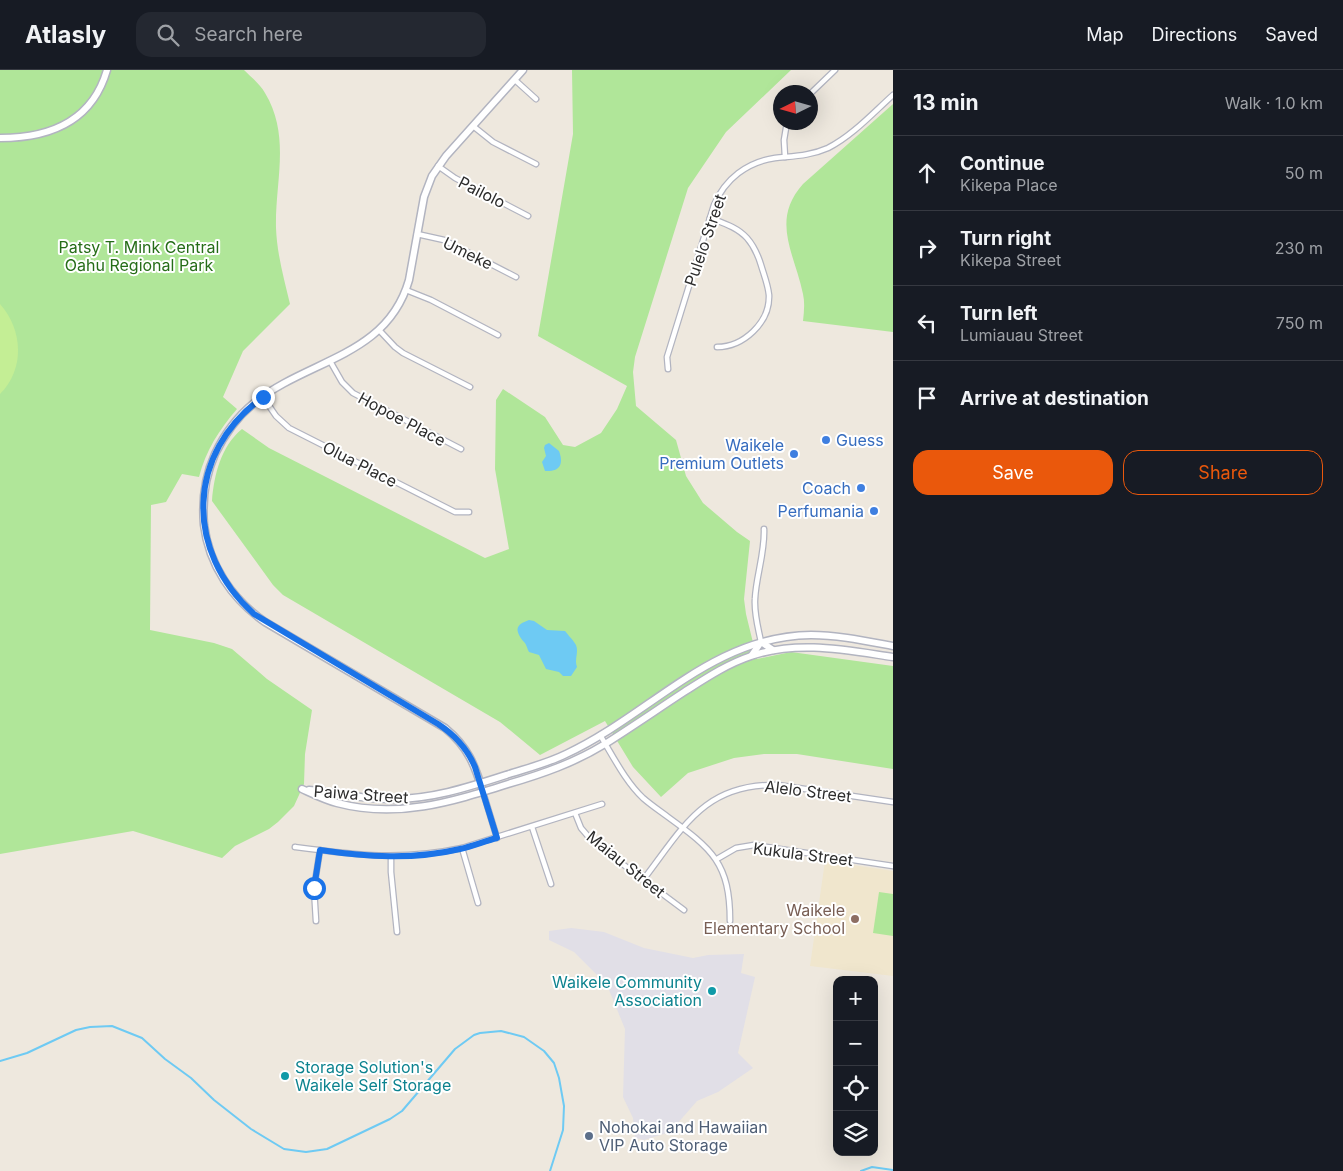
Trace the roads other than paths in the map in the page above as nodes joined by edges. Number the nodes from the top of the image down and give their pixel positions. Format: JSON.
{"nodes":[{"id":1,"x":106,"y":70,"type":"edge"},
{"id":2,"x":524,"y":70,"type":"edge"},
{"id":3,"x":835,"y":70,"type":"edge"},
{"id":4,"x":515,"y":80,"type":"junction"},
{"id":5,"x":818,"y":86,"type":"edge"},
{"id":6,"x":893,"y":95,"type":"edge"},
{"id":7,"x":536,"y":99,"type":"dead end"},
{"id":8,"x":473,"y":126,"type":"junction"},
{"id":9,"x":786,"y":130,"type":"edge"},
{"id":10,"x":0,"y":138,"type":"edge"},
{"id":11,"x":785,"y":157,"type":"junction"},
{"id":12,"x":536,"y":164,"type":"dead end"},
{"id":13,"x":438,"y":166,"type":"junction"},
{"id":14,"x":528,"y":216,"type":"dead end"},
{"id":15,"x":710,"y":218,"type":"junction"},
{"id":16,"x":417,"y":234,"type":"junction"},
{"id":17,"x":516,"y":277,"type":"dead end"},
{"id":18,"x":406,"y":290,"type":"junction"},
{"id":19,"x":380,"y":331,"type":"junction"},
{"id":20,"x":498,"y":335,"type":"dead end"},
{"id":21,"x":716,"y":347,"type":"dead end"},
{"id":22,"x":330,"y":361,"type":"junction"},
{"id":23,"x":668,"y":369,"type":"dead end"},
{"id":24,"x":470,"y":387,"type":"dead end"},
{"id":25,"x":263,"y":397,"type":"junction"},
{"id":26,"x":461,"y":449,"type":"dead end"},
{"id":27,"x":469,"y":512,"type":"dead end"},
{"id":28,"x":764,"y":529,"type":"dead end"},
{"id":29,"x":761,"y":642,"type":"junction"},
{"id":30,"x":893,"y":646,"type":"edge"},
{"id":31,"x":774,"y":650,"type":"junction"},
{"id":32,"x":752,"y":655,"type":"junction"},
{"id":33,"x":893,"y":657,"type":"edge"},
{"id":34,"x":600,"y":736,"type":"junction"},
{"id":35,"x":605,"y":744,"type":"junction"},
{"id":36,"x":480,"y":783,"type":"junction"},
{"id":37,"x":483,"y":792,"type":"junction"},
{"id":38,"x":893,"y":802,"type":"edge"},
{"id":39,"x":602,"y":804,"type":"dead end"},
{"id":40,"x":575,"y":813,"type":"junction"},
{"id":41,"x":532,"y":826,"type":"junction"},
{"id":42,"x":683,"y":828,"type":"junction"},
{"id":43,"x":497,"y":838,"type":"junction"},
{"id":44,"x":295,"y":847,"type":"dead end"},
{"id":45,"x":462,"y":848,"type":"junction"},
{"id":46,"x":320,"y":850,"type":"junction"},
{"id":47,"x":392,"y":857,"type":"junction"},
{"id":48,"x":716,"y":859,"type":"junction"},
{"id":49,"x":893,"y":866,"type":"edge"},
{"id":50,"x":643,"y":880,"type":"junction"},
{"id":51,"x":550,"y":884,"type":"dead end"},
{"id":52,"x":478,"y":903,"type":"dead end"},
{"id":53,"x":684,"y":910,"type":"dead end"},
{"id":54,"x":316,"y":921,"type":"dead end"},
{"id":55,"x":730,"y":921,"type":"dead end"},
{"id":56,"x":397,"y":932,"type":"dead end"}],
"edges":[{"from":1,"to":10,"type":"street"},
{"from":2,"to":4,"type":"street"},
{"from":3,"to":5,"type":"street"},
{"from":4,"to":7,"type":"street"},
{"from":4,"to":8,"type":"street"},
{"from":6,"to":11,"type":"street","name":"Pulelo Street"},
{"from":8,"to":12,"type":"street"},
{"from":8,"to":13,"type":"street"},
{"from":9,"to":11,"type":"street"},
{"from":11,"to":15,"type":"street","name":"Pulelo Street"},
{"from":13,"to":14,"type":"street","name":"Pailolo"},
{"from":13,"to":16,"type":"street"},
{"from":15,"to":21,"type":"street"},
{"from":15,"to":23,"type":"street","name":"Pulelo Street"},
{"from":16,"to":17,"type":"street","name":"Umeke"},
{"from":16,"to":18,"type":"street"},
{"from":18,"to":19,"type":"street"},
{"from":18,"to":20,"type":"street"},
{"from":19,"to":22,"type":"street"},
{"from":19,"to":24,"type":"street"},
{"from":22,"to":25,"type":"street"},
{"from":22,"to":26,"type":"street","name":"Hopoe Place"},
{"from":25,"to":27,"type":"street","name":"Olua Place"},
{"from":25,"to":36,"type":"street"},
{"from":28,"to":29,"type":"street"},
{"from":29,"to":30,"type":"street","name":"Paiwa Street"},
{"from":29,"to":31,"type":"street"},
{"from":29,"to":32,"type":"street"},
{"from":29,"to":34,"type":"street","name":"Paiwa Street"},
{"from":31,"to":32,"type":"street","name":"Paiwa Street"},
{"from":31,"to":33,"type":"street","name":"Paiwa Street"},
{"from":32,"to":35,"type":"street","name":"Paiwa Street"},
{"from":34,"to":35,"type":"street"},
{"from":34,"to":36,"type":"street","name":"Paiwa Street"},
{"from":35,"to":37,"type":"street","name":"Paiwa Street"},
{"from":35,"to":42,"type":"street"},
{"from":36,"to":37,"type":"street"},
{"from":36,"to":37,"type":"street","name":"Paiwa Street"},
{"from":37,"to":43,"type":"street"},
{"from":38,"to":42,"type":"street","name":"Alelo Street"},
{"from":39,"to":40,"type":"street"},
{"from":40,"to":41,"type":"street"},
{"from":40,"to":50,"type":"street","name":"Maiau Street"},
{"from":41,"to":43,"type":"street"},
{"from":41,"to":51,"type":"street"},
{"from":42,"to":48,"type":"street"},
{"from":42,"to":50,"type":"street","name":"Alelo Street"},
{"from":43,"to":45,"type":"street"},
{"from":44,"to":46,"type":"street"},
{"from":45,"to":47,"type":"street"},
{"from":45,"to":52,"type":"street"},
{"from":46,"to":47,"type":"street"},
{"from":46,"to":54,"type":"street"},
{"from":47,"to":56,"type":"street"},
{"from":48,"to":49,"type":"street","name":"Kukula Street"},
{"from":48,"to":55,"type":"street"},
{"from":50,"to":53,"type":"street","name":"Maiau Street"}]}
